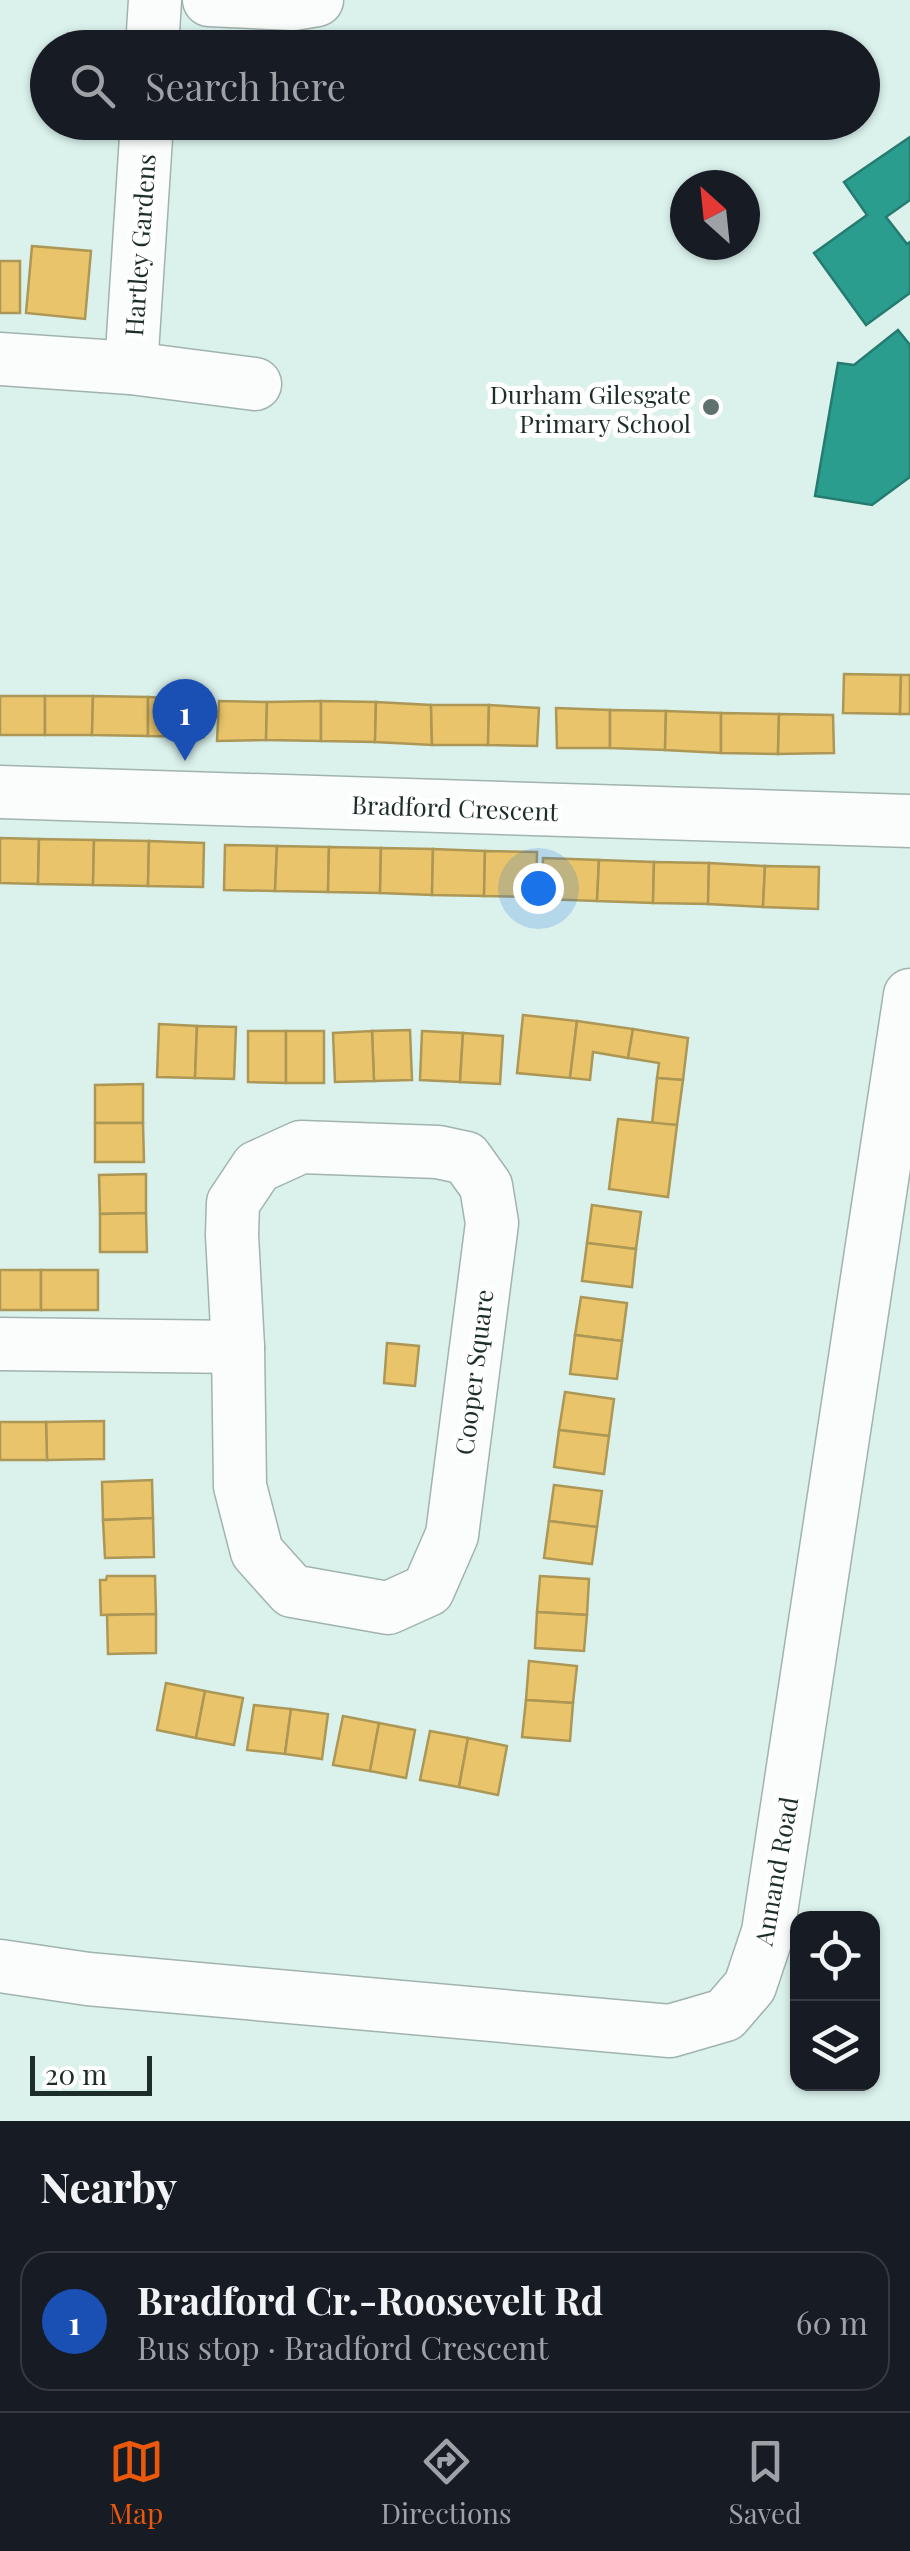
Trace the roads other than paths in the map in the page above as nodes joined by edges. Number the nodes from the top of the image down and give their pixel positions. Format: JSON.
{"nodes":[{"id":1,"x":155,"y":0,"type":"edge"},
{"id":2,"x":209,"y":0,"type":"edge"},
{"id":3,"x":318,"y":0,"type":"edge"},
{"id":4,"x":153,"y":30,"type":"edge"},
{"id":5,"x":146,"y":140,"type":"edge"},
{"id":6,"x":0,"y":359,"type":"edge"},
{"id":7,"x":131,"y":368,"type":"junction"},
{"id":8,"x":255,"y":384,"type":"dead end"},
{"id":9,"x":0,"y":792,"type":"edge"},
{"id":10,"x":910,"y":821,"type":"edge"},
{"id":11,"x":910,"y":995,"type":"edge"},
{"id":12,"x":0,"y":1344,"type":"edge"},
{"id":13,"x":238,"y":1348,"type":"junction"},
{"id":14,"x":0,"y":1966,"type":"edge"}],
"edges":[{"from":1,"to":4,"type":"street"},
{"from":2,"to":3,"type":"street"},
{"from":5,"to":7,"type":"street","name":"Hartley Gardens"},
{"from":6,"to":7,"type":"street"},
{"from":7,"to":8,"type":"street"},
{"from":9,"to":10,"type":"street","name":"Bradford Crescent"},
{"from":11,"to":14,"type":"street","name":"Annand Road"},
{"from":12,"to":13,"type":"street"},
{"from":13,"to":13,"type":"street","name":"Cooper Square"}]}
